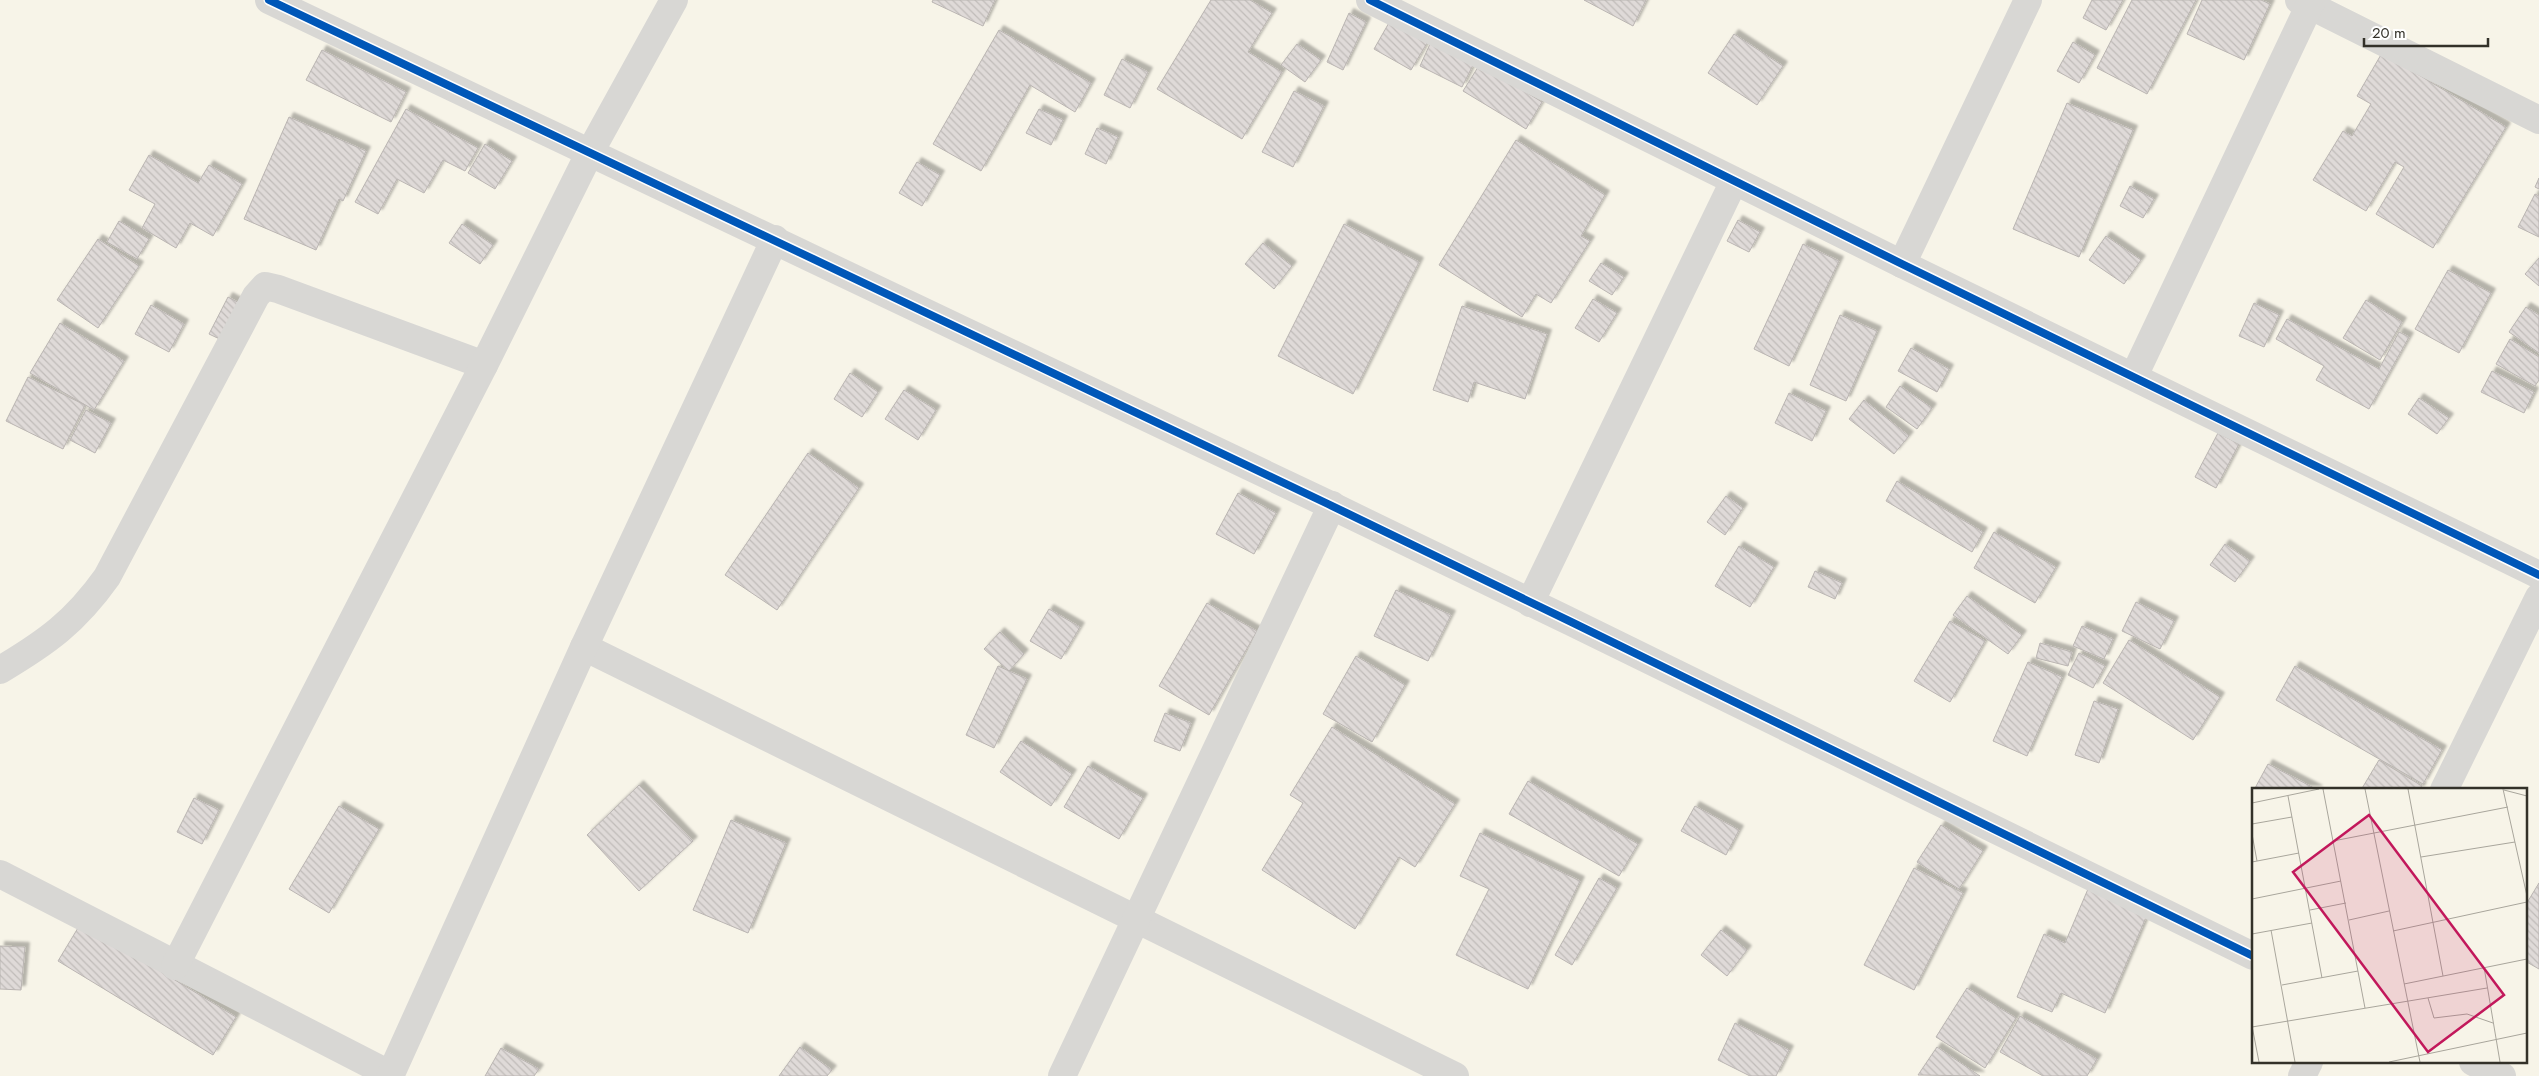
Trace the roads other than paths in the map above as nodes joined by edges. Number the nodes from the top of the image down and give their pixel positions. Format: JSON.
{"nodes":[{"id":1,"x":269,"y":0,"type":"edge"},
{"id":2,"x":674,"y":0,"type":"edge"},
{"id":3,"x":1370,"y":0,"type":"edge"},
{"id":4,"x":2028,"y":0,"type":"edge"},
{"id":5,"x":2307,"y":2,"type":"edge"},
{"id":6,"x":2539,"y":120,"type":"edge"},
{"id":7,"x":588,"y":154,"type":"junction"},
{"id":8,"x":1734,"y":181,"type":"junction"},
{"id":9,"x":775,"y":239,"type":"junction"},
{"id":10,"x":1902,"y":264,"type":"junction"},
{"id":11,"x":484,"y":365,"type":"junction"},
{"id":12,"x":2134,"y":376,"type":"junction"},
{"id":13,"x":1332,"y":506,"type":"junction"},
{"id":14,"x":2539,"y":575,"type":"edge"},
{"id":15,"x":2539,"y":597,"type":"edge"},
{"id":16,"x":1530,"y":603,"type":"junction"},
{"id":17,"x":584,"y":647,"type":"junction"},
{"id":18,"x":0,"y":670,"type":"edge"},
{"id":19,"x":2445,"y":788,"type":"edge"},
{"id":20,"x":0,"y":874,"type":"edge"},
{"id":21,"x":1136,"y":917,"type":"junction"},
{"id":22,"x":2252,"y":956,"type":"edge"},
{"id":23,"x":175,"y":966,"type":"junction"},
{"id":24,"x":2308,"y":1064,"type":"edge"},
{"id":25,"x":2477,"y":1064,"type":"edge"},
{"id":26,"x":390,"y":1075,"type":"edge"},
{"id":27,"x":1062,"y":1076,"type":"edge"},
{"id":28,"x":1455,"y":1076,"type":"edge"},
{"id":29,"x":2302,"y":1076,"type":"edge"},
{"id":30,"x":2502,"y":1076,"type":"edge"}],
"edges":[{"from":1,"to":7,"type":"street"},
{"from":2,"to":7,"type":"street"},
{"from":3,"to":8,"type":"street"},
{"from":4,"to":10,"type":"street"},
{"from":5,"to":6,"type":"street"},
{"from":5,"to":12,"type":"street"},
{"from":7,"to":9,"type":"street"},
{"from":7,"to":11,"type":"street"},
{"from":8,"to":10,"type":"street"},
{"from":8,"to":16,"type":"street"},
{"from":9,"to":13,"type":"street"},
{"from":9,"to":17,"type":"street"},
{"from":10,"to":12,"type":"street"},
{"from":11,"to":18,"type":"street"},
{"from":11,"to":23,"type":"street"},
{"from":12,"to":14,"type":"street"},
{"from":13,"to":16,"type":"street"},
{"from":13,"to":21,"type":"street"},
{"from":15,"to":19,"type":"street"},
{"from":16,"to":22,"type":"street"},
{"from":17,"to":21,"type":"street"},
{"from":17,"to":26,"type":"street"},
{"from":20,"to":23,"type":"street"},
{"from":21,"to":27,"type":"street"},
{"from":21,"to":28,"type":"street"},
{"from":23,"to":26,"type":"street"},
{"from":24,"to":29,"type":"street"},
{"from":25,"to":30,"type":"street"}]}
